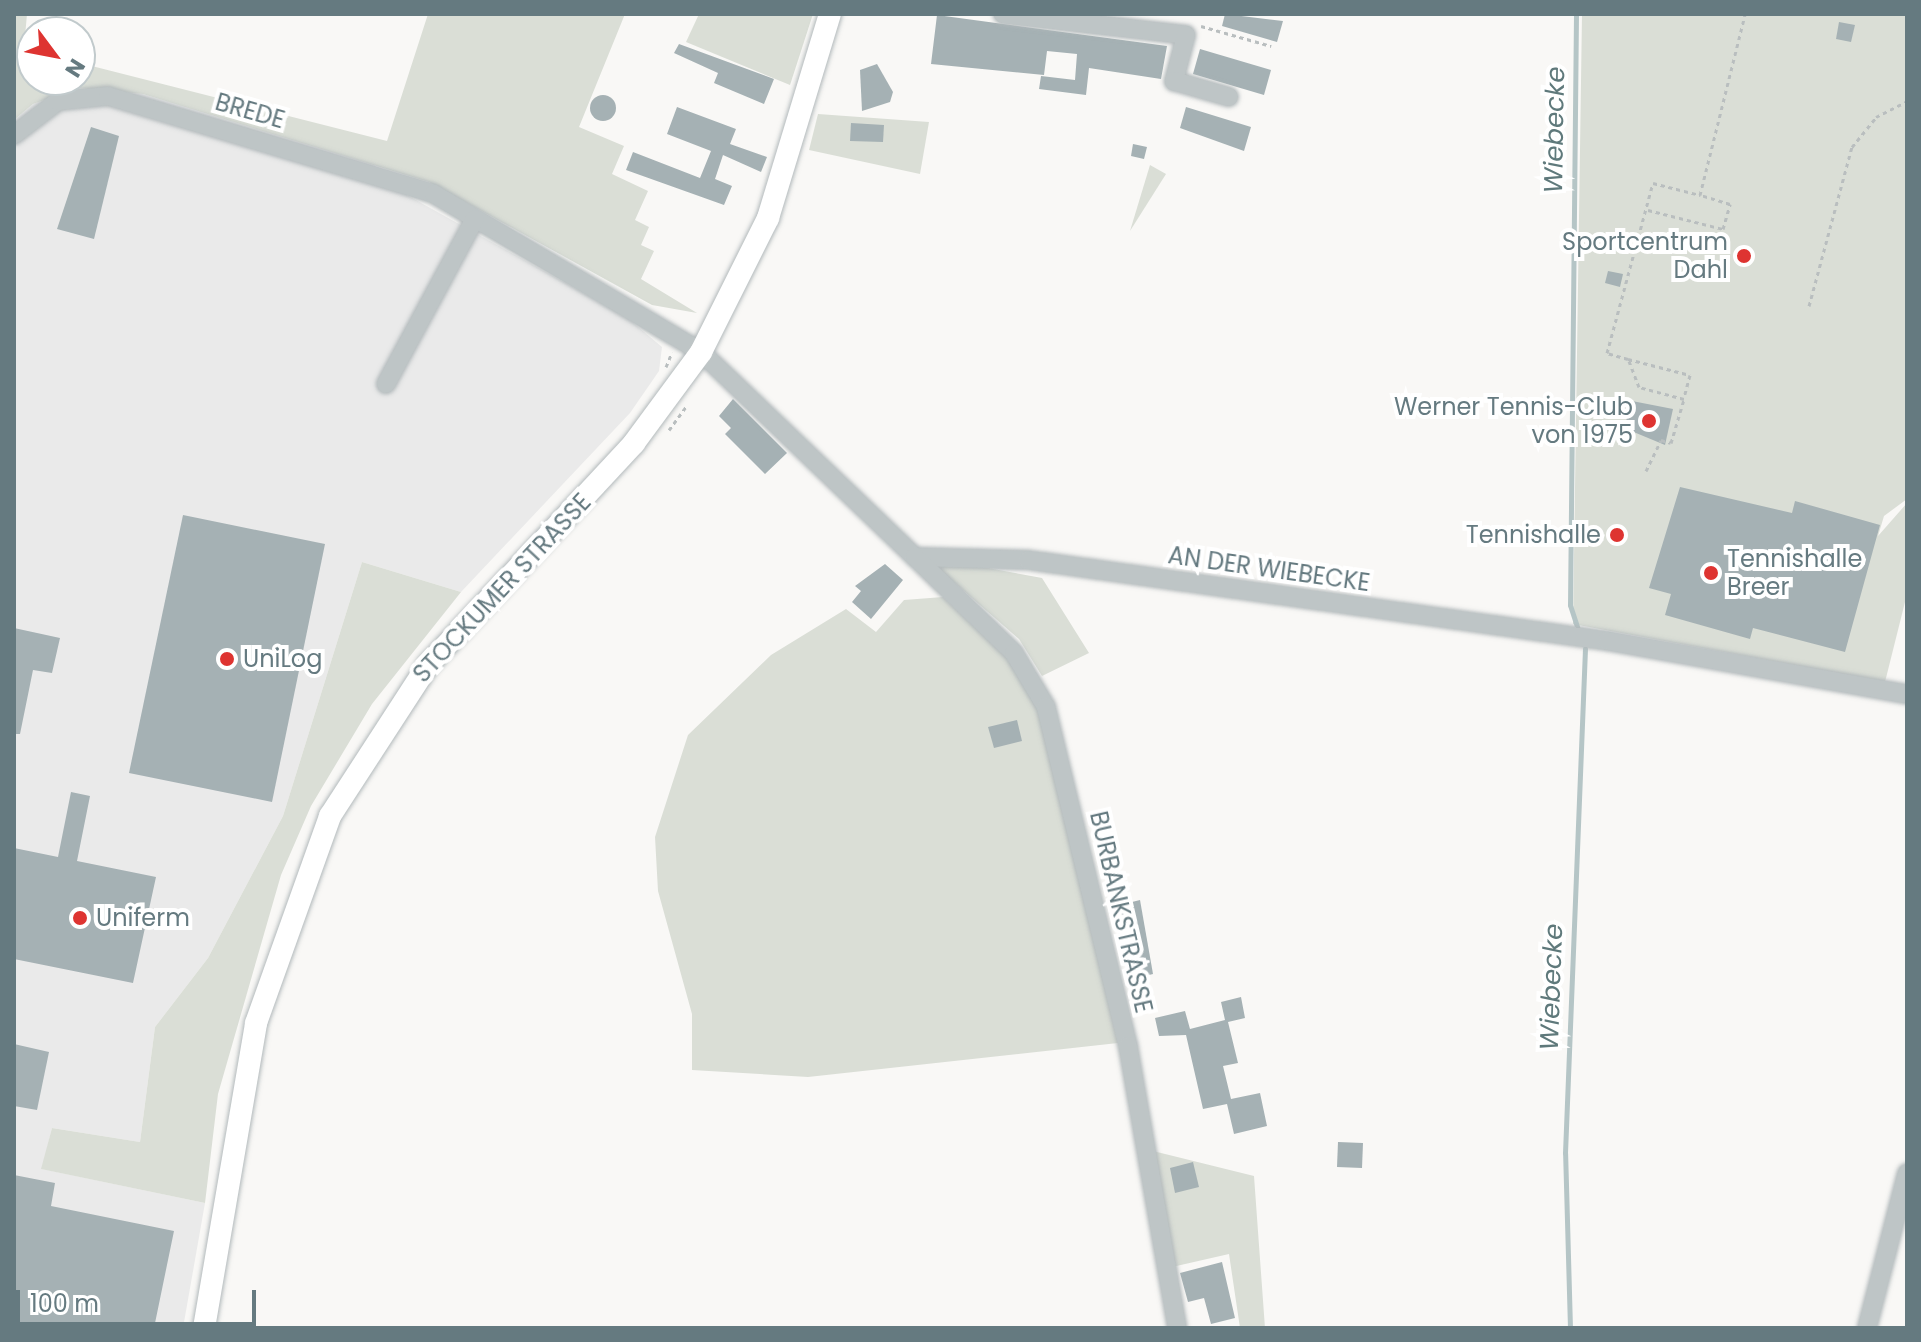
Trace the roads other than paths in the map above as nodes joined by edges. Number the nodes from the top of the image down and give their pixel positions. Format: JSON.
{"nodes":[{"id":1,"x":830,"y":14,"type":"edge"},
{"id":2,"x":1003,"y":14,"type":"edge"},
{"id":3,"x":1229,"y":97,"type":"dead end"},
{"id":4,"x":14,"y":135,"type":"edge"},
{"id":5,"x":475,"y":219,"type":"junction"},
{"id":6,"x":701,"y":352,"type":"junction"},
{"id":7,"x":386,"y":384,"type":"dead end"},
{"id":8,"x":915,"y":557,"type":"junction"},
{"id":9,"x":1907,"y":694,"type":"edge"},
{"id":10,"x":1907,"y":1173,"type":"edge"},
{"id":11,"x":204,"y":1328,"type":"edge"},
{"id":12,"x":1177,"y":1328,"type":"edge"},
{"id":13,"x":1867,"y":1328,"type":"edge"}],
"edges":[{"from":1,"to":6,"type":"main road","name":"STOCKUMER STRASSE"},
{"from":2,"to":3,"type":"street"},
{"from":4,"to":5,"type":"street","name":"BREDE"},
{"from":5,"to":6,"type":"street","name":"BREDE"},
{"from":5,"to":7,"type":"street"},
{"from":6,"to":8,"type":"street"},
{"from":6,"to":11,"type":"main road","name":"STOCKUMER STRASSE"},
{"from":8,"to":9,"type":"street","name":"AN DER WIEBECKE"},
{"from":8,"to":12,"type":"street","name":"BURBANKSTRASSE"},
{"from":10,"to":13,"type":"street"}]}
